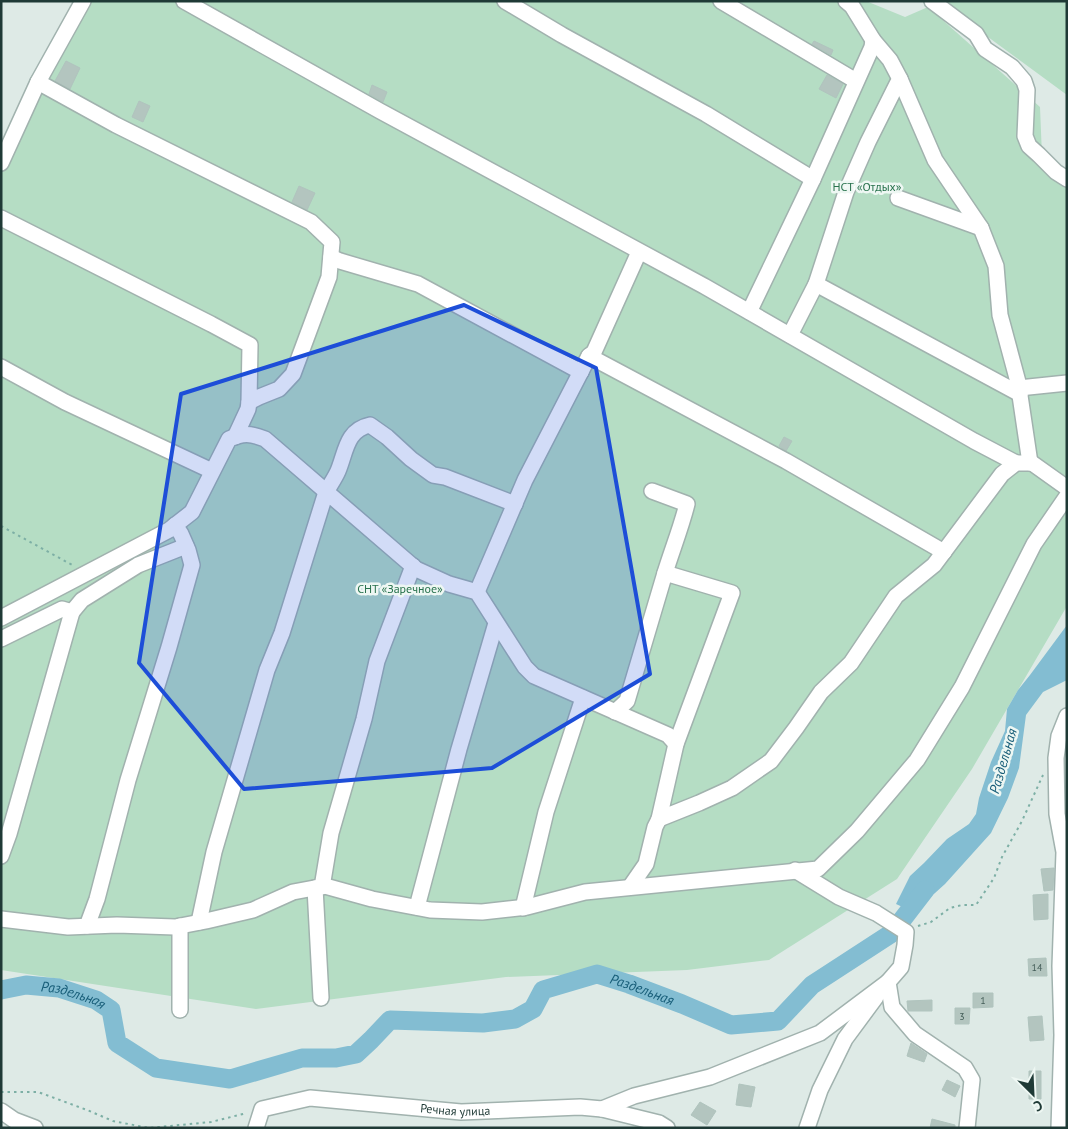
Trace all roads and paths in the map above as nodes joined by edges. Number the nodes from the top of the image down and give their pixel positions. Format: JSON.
{"nodes":[{"id":1,"x":83,"y":1,"type":"edge"},
{"id":2,"x":184,"y":1,"type":"edge"},
{"id":3,"x":505,"y":1,"type":"edge"},
{"id":4,"x":722,"y":1,"type":"edge"},
{"id":5,"x":846,"y":1,"type":"edge"},
{"id":6,"x":932,"y":1,"type":"edge"},
{"id":7,"x":873,"y":40,"type":"junction"},
{"id":8,"x":900,"y":80,"type":"junction"},
{"id":9,"x":856,"y":81,"type":"junction"},
{"id":10,"x":38,"y":82,"type":"junction"},
{"id":11,"x":1,"y":163,"type":"edge"},
{"id":12,"x":813,"y":179,"type":"junction"},
{"id":13,"x":1067,"y":179,"type":"edge"},
{"id":14,"x":898,"y":198,"type":"dead end"},
{"id":15,"x":1,"y":218,"type":"edge"},
{"id":16,"x":981,"y":228,"type":"junction"},
{"id":17,"x":639,"y":252,"type":"junction"},
{"id":18,"x":331,"y":257,"type":"junction"},
{"id":19,"x":816,"y":284,"type":"junction"},
{"id":20,"x":750,"y":312,"type":"junction"},
{"id":21,"x":790,"y":335,"type":"junction"},
{"id":22,"x":589,"y":356,"type":"junction"},
{"id":23,"x":1,"y":367,"type":"edge"},
{"id":24,"x":581,"y":372,"type":"junction"},
{"id":25,"x":1067,"y":384,"type":"edge"},
{"id":26,"x":1019,"y":391,"type":"junction"},
{"id":27,"x":249,"y":402,"type":"junction"},
{"id":28,"x":235,"y":437,"type":"junction"},
{"id":29,"x":1023,"y":463,"type":"junction"},
{"id":30,"x":212,"y":471,"type":"junction"},
{"id":31,"x":1067,"y":488,"type":"edge"},
{"id":32,"x":652,"y":491,"type":"dead end"},
{"id":33,"x":326,"y":492,"type":"junction"},
{"id":34,"x":1067,"y":496,"type":"edge"},
{"id":35,"x":515,"y":504,"type":"junction"},
{"id":36,"x":175,"y":525,"type":"junction"},
{"id":37,"x":1,"y":526,"type":"edge"},
{"id":38,"x":186,"y":546,"type":"junction"},
{"id":39,"x":944,"y":552,"type":"junction"},
{"id":40,"x":413,"y":566,"type":"junction"},
{"id":41,"x":665,"y":573,"type":"junction"},
{"id":42,"x":84,"y":574,"type":"junction"},
{"id":43,"x":477,"y":592,"type":"junction"},
{"id":44,"x":72,"y":612,"type":"junction"},
{"id":45,"x":1,"y":618,"type":"edge"},
{"id":46,"x":496,"y":623,"type":"junction"},
{"id":47,"x":1,"y":639,"type":"edge"},
{"id":48,"x":583,"y":698,"type":"junction"},
{"id":49,"x":616,"y":712,"type":"junction"},
{"id":50,"x":1067,"y":716,"type":"edge"},
{"id":51,"x":676,"y":744,"type":"junction"},
{"id":52,"x":1043,"y":775,"type":"dead end"},
{"id":53,"x":659,"y":820,"type":"junction"},
{"id":54,"x":1,"y":856,"type":"edge"},
{"id":55,"x":795,"y":870,"type":"junction"},
{"id":56,"x":318,"y":887,"type":"junction"},
{"id":57,"x":630,"y":887,"type":"junction"},
{"id":58,"x":417,"y":907,"type":"junction"},
{"id":59,"x":523,"y":908,"type":"junction"},
{"id":60,"x":1,"y":919,"type":"edge"},
{"id":61,"x":199,"y":922,"type":"junction"},
{"id":62,"x":87,"y":926,"type":"junction"},
{"id":63,"x":180,"y":926,"type":"junction"},
{"id":64,"x":906,"y":932,"type":"junction"},
{"id":65,"x":888,"y":982,"type":"junction"},
{"id":66,"x":321,"y":998,"type":"dead end"},
{"id":67,"x":868,"y":1008,"type":"junction"},
{"id":68,"x":180,"y":1010,"type":"dead end"},
{"id":69,"x":902,"y":1020,"type":"junction"},
{"id":70,"x":1,"y":1092,"type":"edge"},
{"id":71,"x":262,"y":1109,"type":"junction"},
{"id":72,"x":602,"y":1109,"type":"junction"},
{"id":73,"x":13,"y":1119,"type":"edge"},
{"id":74,"x":35,"y":1128,"type":"edge"},
{"id":75,"x":256,"y":1128,"type":"edge"},
{"id":76,"x":667,"y":1128,"type":"edge"},
{"id":77,"x":807,"y":1128,"type":"edge"},
{"id":78,"x":967,"y":1128,"type":"edge"},
{"id":79,"x":1059,"y":1128,"type":"edge"}],
"edges":[{"from":1,"to":10,"type":"street"},
{"from":2,"to":17,"type":"street"},
{"from":3,"to":12,"type":"street"},
{"from":4,"to":9,"type":"street"},
{"from":5,"to":7,"type":"street"},
{"from":6,"to":13,"type":"street"},
{"from":7,"to":8,"type":"street"},
{"from":7,"to":9,"type":"street"},
{"from":8,"to":16,"type":"street"},
{"from":8,"to":19,"type":"street"},
{"from":9,"to":12,"type":"street"},
{"from":10,"to":11,"type":"street"},
{"from":10,"to":18,"type":"street"},
{"from":12,"to":20,"type":"street"},
{"from":14,"to":16,"type":"street"},
{"from":15,"to":27,"type":"street"},
{"from":16,"to":26,"type":"street"},
{"from":17,"to":20,"type":"street"},
{"from":17,"to":22,"type":"street"},
{"from":18,"to":24,"type":"street"},
{"from":18,"to":27,"type":"street"},
{"from":19,"to":21,"type":"street"},
{"from":19,"to":26,"type":"street"},
{"from":20,"to":21,"type":"street"},
{"from":21,"to":29,"type":"street"},
{"from":22,"to":24,"type":"street"},
{"from":22,"to":39,"type":"street"},
{"from":23,"to":30,"type":"street"},
{"from":24,"to":35,"type":"street"},
{"from":25,"to":26,"type":"street"},
{"from":26,"to":29,"type":"street"},
{"from":27,"to":28,"type":"street"},
{"from":28,"to":30,"type":"street"},
{"from":28,"to":33,"type":"street"},
{"from":29,"to":31,"type":"street"},
{"from":29,"to":39,"type":"street"},
{"from":30,"to":36,"type":"street"},
{"from":32,"to":41,"type":"street"},
{"from":33,"to":35,"type":"street"},
{"from":33,"to":40,"type":"street"},
{"from":33,"to":61,"type":"street"},
{"from":34,"to":55,"type":"street"},
{"from":35,"to":43,"type":"street"},
{"from":36,"to":38,"type":"street"},
{"from":36,"to":42,"type":"street"},
{"from":37,"to":42,"type":"path"},
{"from":38,"to":44,"type":"street"},
{"from":38,"to":62,"type":"street"},
{"from":39,"to":53,"type":"street"},
{"from":40,"to":43,"type":"street"},
{"from":40,"to":56,"type":"street"},
{"from":41,"to":49,"type":"street"},
{"from":41,"to":51,"type":"street"},
{"from":42,"to":44,"type":"street"},
{"from":42,"to":45,"type":"street"},
{"from":43,"to":46,"type":"street"},
{"from":44,"to":47,"type":"street"},
{"from":44,"to":54,"type":"street"},
{"from":46,"to":48,"type":"street"},
{"from":46,"to":58,"type":"street"},
{"from":48,"to":49,"type":"street"},
{"from":48,"to":59,"type":"street"},
{"from":49,"to":51,"type":"street"},
{"from":50,"to":79,"type":"street"},
{"from":51,"to":53,"type":"street"},
{"from":52,"to":64,"type":"path"},
{"from":53,"to":57,"type":"street"},
{"from":55,"to":57,"type":"street"},
{"from":55,"to":64,"type":"street"},
{"from":56,"to":58,"type":"street"},
{"from":56,"to":61,"type":"street"},
{"from":56,"to":66,"type":"street"},
{"from":57,"to":59,"type":"street"},
{"from":58,"to":59,"type":"street"},
{"from":60,"to":62,"type":"street"},
{"from":61,"to":63,"type":"street"},
{"from":62,"to":63,"type":"street"},
{"from":63,"to":68,"type":"street"},
{"from":64,"to":65,"type":"street"},
{"from":65,"to":67,"type":"street"},
{"from":65,"to":69,"type":"street"},
{"from":65,"to":72,"type":"street"},
{"from":67,"to":69,"type":"street"},
{"from":67,"to":77,"type":"street"},
{"from":69,"to":78,"type":"street"},
{"from":70,"to":71,"type":"path"},
{"from":71,"to":72,"type":"street","name":"Речная улица"},
{"from":71,"to":75,"type":"street"},
{"from":72,"to":76,"type":"street","name":"Речная улица"},
{"from":73,"to":74,"type":"street"}]}
